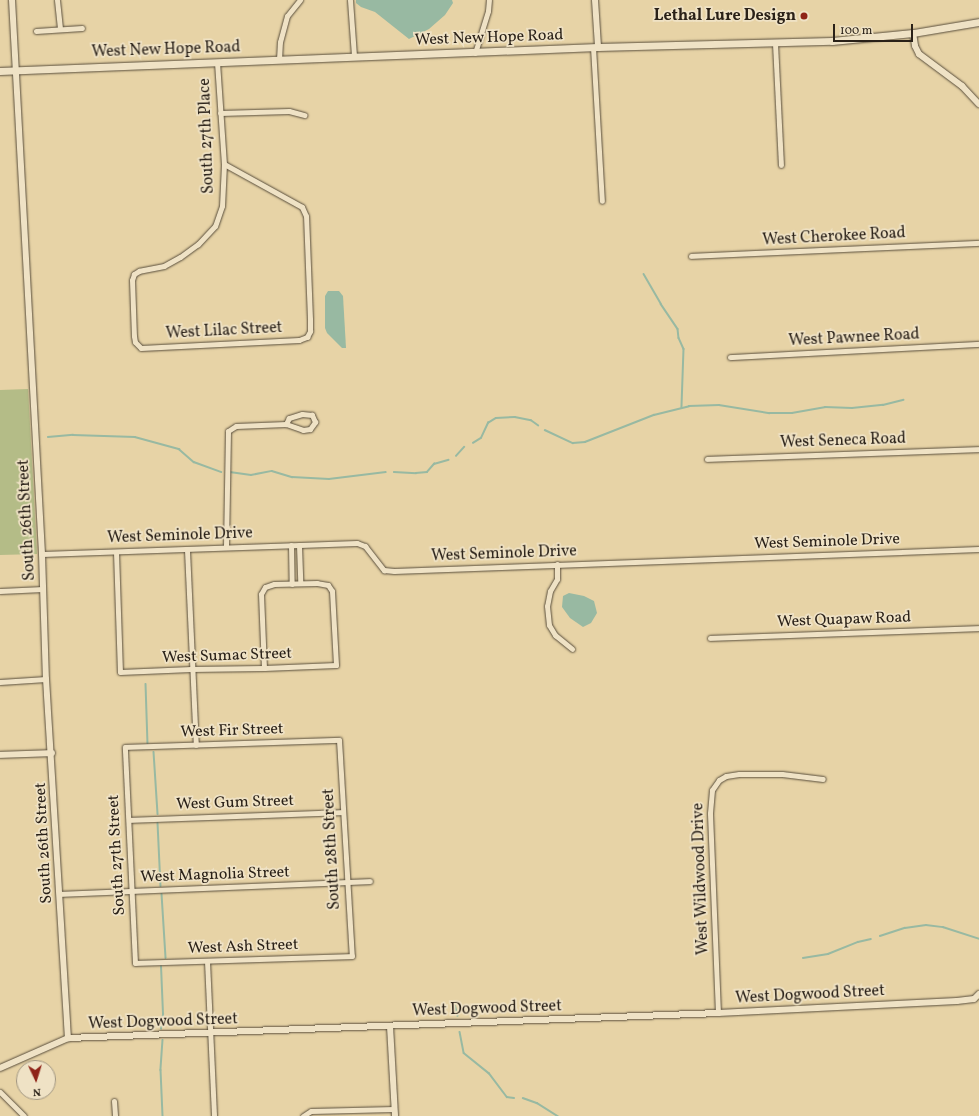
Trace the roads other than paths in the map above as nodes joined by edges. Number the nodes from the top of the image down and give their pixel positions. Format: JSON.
{"nodes":[{"id":1,"x":12,"y":0,"type":"edge"},
{"id":2,"x":57,"y":0,"type":"edge"},
{"id":3,"x":300,"y":0,"type":"edge"},
{"id":4,"x":350,"y":0,"type":"edge"},
{"id":5,"x":489,"y":0,"type":"edge"},
{"id":6,"x":595,"y":0,"type":"edge"},
{"id":7,"x":979,"y":22,"type":"edge"},
{"id":8,"x":82,"y":28,"type":"dead end"},
{"id":9,"x":60,"y":29,"type":"junction"},
{"id":10,"x":36,"y":31,"type":"dead end"},
{"id":11,"x":913,"y":33,"type":"junction"},
{"id":12,"x":775,"y":43,"type":"junction"},
{"id":13,"x":595,"y":47,"type":"junction"},
{"id":14,"x":474,"y":53,"type":"junction"},
{"id":15,"x":354,"y":56,"type":"junction"},
{"id":16,"x":279,"y":60,"type":"junction"},
{"id":17,"x":217,"y":62,"type":"junction"},
{"id":18,"x":16,"y":70,"type":"junction"},
{"id":19,"x":0,"y":71,"type":"edge"},
{"id":20,"x":979,"y":104,"type":"edge"},
{"id":21,"x":220,"y":113,"type":"junction"},
{"id":22,"x":304,"y":115,"type":"dead end"},
{"id":23,"x":224,"y":164,"type":"junction"},
{"id":24,"x":780,"y":165,"type":"dead end"},
{"id":25,"x":602,"y":201,"type":"dead end"},
{"id":26,"x":979,"y":243,"type":"edge"},
{"id":27,"x":691,"y":256,"type":"dead end"},
{"id":28,"x":979,"y":344,"type":"edge"},
{"id":29,"x":141,"y":348,"type":"joint"},
{"id":30,"x":730,"y":357,"type":"dead end"},
{"id":31,"x":286,"y":424,"type":"junction"},
{"id":32,"x":979,"y":449,"type":"edge"},
{"id":33,"x":707,"y":460,"type":"dead end"},
{"id":34,"x":291,"y":545,"type":"junction"},
{"id":35,"x":299,"y":545,"type":"junction"},
{"id":36,"x":226,"y":546,"type":"junction"},
{"id":37,"x":979,"y":549,"type":"edge"},
{"id":38,"x":187,"y":550,"type":"junction"},
{"id":39,"x":116,"y":552,"type":"junction"},
{"id":40,"x":42,"y":554,"type":"junction"},
{"id":41,"x":557,"y":564,"type":"junction"},
{"id":42,"x":300,"y":583,"type":"junction"},
{"id":43,"x":292,"y":584,"type":"junction"},
{"id":44,"x":43,"y":590,"type":"junction"},
{"id":45,"x":0,"y":591,"type":"edge"},
{"id":46,"x":979,"y":628,"type":"edge"},
{"id":47,"x":710,"y":638,"type":"dead end"},
{"id":48,"x":572,"y":649,"type":"dead end"},
{"id":49,"x":264,"y":668,"type":"junction"},
{"id":50,"x":191,"y":669,"type":"junction"},
{"id":51,"x":46,"y":679,"type":"junction"},
{"id":52,"x":0,"y":682,"type":"edge"},
{"id":53,"x":339,"y":740,"type":"joint"},
{"id":54,"x":196,"y":745,"type":"junction"},
{"id":55,"x":125,"y":747,"type":"joint"},
{"id":56,"x":52,"y":753,"type":"junction"},
{"id":57,"x":0,"y":756,"type":"edge"},
{"id":58,"x":823,"y":779,"type":"dead end"},
{"id":59,"x":343,"y":812,"type":"junction"},
{"id":60,"x":129,"y":820,"type":"junction"},
{"id":61,"x":370,"y":881,"type":"dead end"},
{"id":62,"x":347,"y":883,"type":"junction"},
{"id":63,"x":133,"y":891,"type":"junction"},
{"id":64,"x":60,"y":894,"type":"junction"},
{"id":65,"x":352,"y":956,"type":"joint"},
{"id":66,"x":207,"y":961,"type":"junction"},
{"id":67,"x":135,"y":963,"type":"joint"},
{"id":68,"x":979,"y":994,"type":"edge"},
{"id":69,"x":718,"y":1013,"type":"junction"},
{"id":70,"x":390,"y":1026,"type":"junction"},
{"id":71,"x":210,"y":1033,"type":"junction"},
{"id":72,"x":68,"y":1038,"type":"junction"},
{"id":73,"x":0,"y":1068,"type":"edge"},
{"id":74,"x":0,"y":1092,"type":"edge"},
{"id":75,"x":114,"y":1101,"type":"dead end"},
{"id":76,"x":394,"y":1108,"type":"junction"},
{"id":77,"x":24,"y":1116,"type":"edge"},
{"id":78,"x":115,"y":1116,"type":"edge"},
{"id":79,"x":214,"y":1116,"type":"edge"},
{"id":80,"x":303,"y":1116,"type":"edge"},
{"id":81,"x":395,"y":1116,"type":"edge"}],
"edges":[{"from":1,"to":18,"type":"street","name":"South 26th Street"},
{"from":2,"to":9,"type":"street"},
{"from":3,"to":16,"type":"street"},
{"from":4,"to":15,"type":"street"},
{"from":5,"to":14,"type":"street"},
{"from":6,"to":13,"type":"street"},
{"from":7,"to":11,"type":"main road","name":"West New Hope Road"},
{"from":8,"to":9,"type":"street"},
{"from":9,"to":10,"type":"street"},
{"from":11,"to":12,"type":"main road","name":"West New Hope Road"},
{"from":11,"to":20,"type":"street"},
{"from":12,"to":13,"type":"main road","name":"West New Hope Road"},
{"from":12,"to":24,"type":"street"},
{"from":13,"to":14,"type":"main road","name":"West New Hope Road"},
{"from":13,"to":25,"type":"street"},
{"from":14,"to":15,"type":"main road","name":"West New Hope Road"},
{"from":15,"to":16,"type":"main road","name":"West New Hope Road"},
{"from":16,"to":17,"type":"main road","name":"West New Hope Road"},
{"from":17,"to":18,"type":"main road","name":"West New Hope Road"},
{"from":17,"to":21,"type":"street","name":"South 27th Place"},
{"from":18,"to":19,"type":"main road","name":"West New Hope Road"},
{"from":18,"to":40,"type":"street","name":"South 26th Street"},
{"from":21,"to":22,"type":"street"},
{"from":21,"to":23,"type":"street","name":"South 27th Place"},
{"from":23,"to":29,"type":"street","name":"South 27th Place"},
{"from":23,"to":29,"type":"street","name":"West Lilac Street"},
{"from":26,"to":27,"type":"street","name":"West Cherokee Road"},
{"from":28,"to":30,"type":"street","name":"West Pawnee Road"},
{"from":31,"to":31,"type":"street"},
{"from":31,"to":36,"type":"street"},
{"from":32,"to":33,"type":"street","name":"West Seneca Road"},
{"from":34,"to":35,"type":"street","name":"West Seminole Drive"},
{"from":34,"to":36,"type":"street","name":"West Seminole Drive"},
{"from":34,"to":43,"type":"street"},
{"from":35,"to":41,"type":"street","name":"West Seminole Drive"},
{"from":35,"to":42,"type":"street"},
{"from":36,"to":38,"type":"street","name":"West Seminole Drive"},
{"from":37,"to":41,"type":"street","name":"West Seminole Drive"},
{"from":38,"to":39,"type":"street","name":"West Seminole Drive"},
{"from":38,"to":50,"type":"street"},
{"from":39,"to":40,"type":"street","name":"West Seminole Drive"},
{"from":39,"to":50,"type":"street","name":"West Sumac Street"},
{"from":40,"to":44,"type":"street","name":"South 26th Street"},
{"from":41,"to":48,"type":"street"},
{"from":42,"to":43,"type":"street"},
{"from":42,"to":49,"type":"street","name":"West Sumac Street"},
{"from":43,"to":49,"type":"street"},
{"from":44,"to":45,"type":"street"},
{"from":44,"to":51,"type":"street","name":"South 26th Street"},
{"from":46,"to":47,"type":"street","name":"West Quapaw Road"},
{"from":49,"to":50,"type":"street","name":"West Sumac Street"},
{"from":50,"to":54,"type":"street"},
{"from":51,"to":52,"type":"street"},
{"from":51,"to":56,"type":"street","name":"South 26th Street"},
{"from":53,"to":54,"type":"street","name":"West Fir Street"},
{"from":53,"to":59,"type":"street","name":"South 28th Street"},
{"from":54,"to":55,"type":"street","name":"West Fir Street"},
{"from":55,"to":60,"type":"street","name":"South 27th Street"},
{"from":56,"to":57,"type":"street"},
{"from":56,"to":64,"type":"street","name":"South 26th Street"},
{"from":58,"to":69,"type":"street","name":"West Wildwood Drive"},
{"from":59,"to":60,"type":"street","name":"West Gum Street"},
{"from":59,"to":62,"type":"street","name":"South 28th Street"},
{"from":60,"to":63,"type":"street","name":"South 27th Street"},
{"from":61,"to":62,"type":"street","name":"West Magnolia Street"},
{"from":62,"to":63,"type":"street","name":"West Magnolia Street"},
{"from":62,"to":65,"type":"street","name":"South 28th Street"},
{"from":63,"to":64,"type":"street","name":"West Magnolia Street"},
{"from":63,"to":67,"type":"street","name":"South 27th Street"},
{"from":64,"to":72,"type":"street","name":"South 26th Street"},
{"from":65,"to":66,"type":"street","name":"West Ash Street"},
{"from":66,"to":67,"type":"street","name":"West Ash Street"},
{"from":66,"to":71,"type":"street"},
{"from":68,"to":69,"type":"street","name":"West Dogwood Street"},
{"from":69,"to":70,"type":"street","name":"West Dogwood Street"},
{"from":70,"to":71,"type":"street","name":"West Dogwood Street"},
{"from":70,"to":76,"type":"street"},
{"from":71,"to":72,"type":"street","name":"West Dogwood Street"},
{"from":71,"to":79,"type":"street"},
{"from":72,"to":73,"type":"street","name":"West Dogwood Street"},
{"from":74,"to":77,"type":"street"},
{"from":75,"to":78,"type":"street"},
{"from":76,"to":80,"type":"street"},
{"from":76,"to":81,"type":"street"}]}
